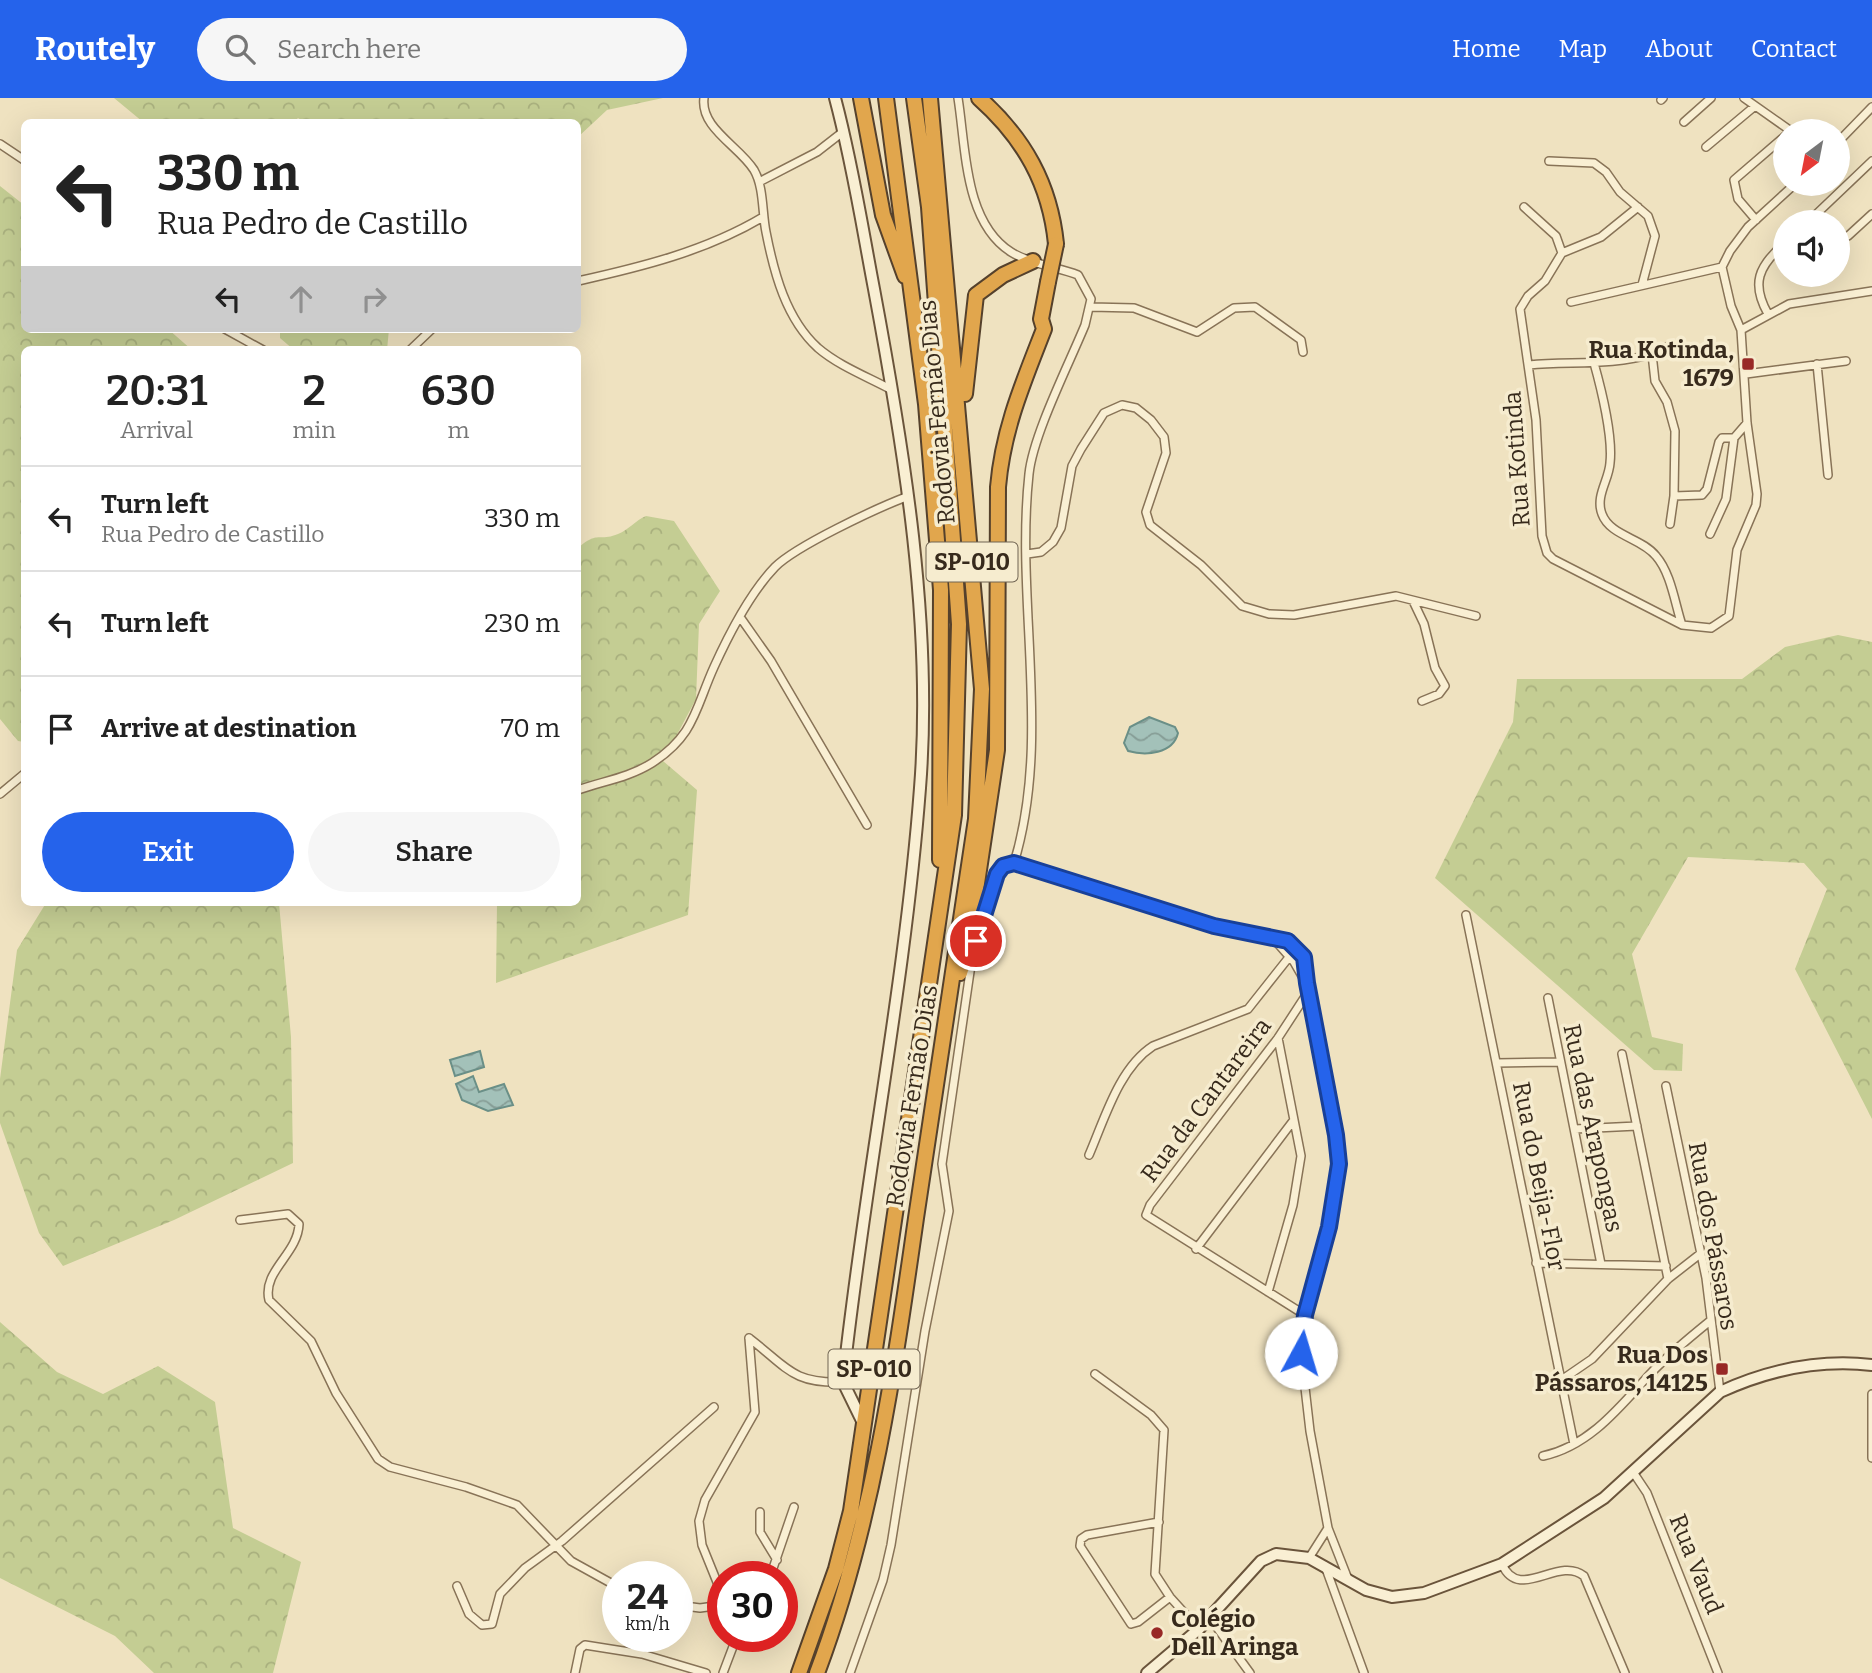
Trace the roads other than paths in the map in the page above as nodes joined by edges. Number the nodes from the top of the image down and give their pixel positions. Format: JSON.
{"nodes":[{"id":1,"x":704,"y":98,"type":"edge"},
{"id":2,"x":835,"y":98,"type":"edge"},
{"id":3,"x":861,"y":98,"type":"edge"},
{"id":4,"x":886,"y":98,"type":"edge"},
{"id":5,"x":914,"y":98,"type":"edge"},
{"id":6,"x":930,"y":98,"type":"edge"},
{"id":7,"x":958,"y":98,"type":"edge"},
{"id":8,"x":979,"y":98,"type":"edge"},
{"id":9,"x":1711,"y":98,"type":"edge"},
{"id":10,"x":1744,"y":98,"type":"edge"},
{"id":11,"x":1755,"y":106,"type":"junction"},
{"id":12,"x":1872,"y":107,"type":"edge"},
{"id":13,"x":1774,"y":119,"type":"edge"},
{"id":14,"x":1684,"y":122,"type":"dead end"},
{"id":15,"x":1850,"y":130,"type":"edge"},
{"id":16,"x":844,"y":131,"type":"junction"},
{"id":17,"x":0,"y":144,"type":"edge"},
{"id":18,"x":1773,"y":146,"type":"edge"},
{"id":19,"x":1706,"y":147,"type":"dead end"},
{"id":20,"x":21,"y":158,"type":"edge"},
{"id":21,"x":1549,"y":161,"type":"dead end"},
{"id":22,"x":1872,"y":161,"type":"edge"},
{"id":23,"x":759,"y":183,"type":"junction"},
{"id":24,"x":1782,"y":196,"type":"edge"},
{"id":25,"x":1524,"y":207,"type":"dead end"},
{"id":26,"x":1638,"y":207,"type":"junction"},
{"id":27,"x":1821,"y":210,"type":"edge"},
{"id":28,"x":1872,"y":214,"type":"edge"},
{"id":29,"x":763,"y":217,"type":"junction"},
{"id":30,"x":1756,"y":220,"type":"junction"},
{"id":31,"x":1850,"y":234,"type":"edge"},
{"id":32,"x":1562,"y":253,"type":"junction"},
{"id":33,"x":1773,"y":254,"type":"edge"},
{"id":34,"x":1033,"y":261,"type":"junction"},
{"id":35,"x":1722,"y":268,"type":"junction"},
{"id":36,"x":581,"y":280,"type":"edge"},
{"id":37,"x":1642,"y":285,"type":"junction"},
{"id":38,"x":912,"y":289,"type":"junction"},
{"id":39,"x":1872,"y":291,"type":"edge"},
{"id":40,"x":1571,"y":302,"type":"dead end"},
{"id":41,"x":1091,"y":307,"type":"junction"},
{"id":42,"x":1768,"y":314,"type":"junction"},
{"id":43,"x":1741,"y":330,"type":"junction"},
{"id":44,"x":232,"y":333,"type":"edge"},
{"id":45,"x":428,"y":333,"type":"edge"},
{"id":46,"x":1673,"y":344,"type":"dead end"},
{"id":47,"x":256,"y":346,"type":"edge"},
{"id":48,"x":414,"y":346,"type":"edge"},
{"id":49,"x":1303,"y":352,"type":"dead end"},
{"id":50,"x":1652,"y":354,"type":"junction"},
{"id":51,"x":1846,"y":361,"type":"dead end"},
{"id":52,"x":1594,"y":363,"type":"junction"},
{"id":53,"x":1817,"y":364,"type":"junction"},
{"id":54,"x":1529,"y":365,"type":"junction"},
{"id":55,"x":1746,"y":374,"type":"junction"},
{"id":56,"x":893,"y":391,"type":"junction"},
{"id":57,"x":1747,"y":423,"type":"junction"},
{"id":58,"x":961,"y":429,"type":"junction"},
{"id":59,"x":1734,"y":438,"type":"junction"},
{"id":60,"x":1828,"y":475,"type":"dead end"},
{"id":61,"x":1674,"y":496,"type":"junction"},
{"id":62,"x":906,"y":497,"type":"junction"},
{"id":63,"x":1670,"y":524,"type":"dead end"},
{"id":64,"x":1710,"y":534,"type":"dead end"},
{"id":65,"x":1027,"y":554,"type":"junction"},
{"id":66,"x":1414,"y":603,"type":"junction"},
{"id":67,"x":1476,"y":616,"type":"dead end"},
{"id":68,"x":740,"y":617,"type":"junction"},
{"id":69,"x":1682,"y":625,"type":"junction"},
{"id":70,"x":1422,"y":701,"type":"dead end"},
{"id":71,"x":981,"y":738,"type":"junction"},
{"id":72,"x":21,"y":776,"type":"edge"},
{"id":73,"x":581,"y":789,"type":"edge"},
{"id":74,"x":0,"y":794,"type":"edge"},
{"id":75,"x":867,"y":825,"type":"dead end"},
{"id":76,"x":986,"y":826,"type":"junction"},
{"id":77,"x":1014,"y":863,"type":"junction"},
{"id":78,"x":1466,"y":915,"type":"dead end"},
{"id":79,"x":938,"y":925,"type":"junction"},
{"id":80,"x":1272,"y":937,"type":"junction"},
{"id":81,"x":1290,"y":956,"type":"junction"},
{"id":82,"x":1308,"y":988,"type":"junction"},
{"id":83,"x":1548,"y":998,"type":"dead end"},
{"id":84,"x":945,"y":1025,"type":"junction"},
{"id":85,"x":1278,"y":1038,"type":"junction"},
{"id":86,"x":1622,"y":1054,"type":"dead end"},
{"id":87,"x":1559,"y":1062,"type":"junction"},
{"id":88,"x":1497,"y":1063,"type":"junction"},
{"id":89,"x":1666,"y":1086,"type":"dead end"},
{"id":90,"x":1293,"y":1121,"type":"junction"},
{"id":91,"x":1637,"y":1126,"type":"junction"},
{"id":92,"x":1574,"y":1129,"type":"junction"},
{"id":93,"x":1089,"y":1155,"type":"dead end"},
{"id":94,"x":240,"y":1220,"type":"dead end"},
{"id":95,"x":1196,"y":1249,"type":"junction"},
{"id":96,"x":1699,"y":1254,"type":"junction"},
{"id":97,"x":1536,"y":1263,"type":"junction"},
{"id":98,"x":1601,"y":1265,"type":"junction"},
{"id":99,"x":1666,"y":1266,"type":"junction"},
{"id":100,"x":1668,"y":1279,"type":"junction"},
{"id":101,"x":1269,"y":1292,"type":"junction"},
{"id":102,"x":1305,"y":1315,"type":"junction"},
{"id":103,"x":1710,"y":1321,"type":"junction"},
{"id":104,"x":1872,"y":1365,"type":"edge"},
{"id":105,"x":1095,"y":1374,"type":"dead end"},
{"id":106,"x":1560,"y":1381,"type":"junction"},
{"id":107,"x":843,"y":1382,"type":"junction"},
{"id":108,"x":1720,"y":1392,"type":"junction"},
{"id":109,"x":1872,"y":1394,"type":"edge"},
{"id":110,"x":714,"y":1407,"type":"dead end"},
{"id":111,"x":865,"y":1427,"type":"junction"},
{"id":112,"x":1574,"y":1444,"type":"junction"},
{"id":113,"x":1543,"y":1456,"type":"dead end"},
{"id":114,"x":1872,"y":1458,"type":"edge"},
{"id":115,"x":1633,"y":1472,"type":"junction"},
{"id":116,"x":794,"y":1507,"type":"dead end"},
{"id":117,"x":760,"y":1512,"type":"dead end"},
{"id":118,"x":1159,"y":1522,"type":"junction"},
{"id":119,"x":1328,"y":1528,"type":"junction"},
{"id":120,"x":554,"y":1546,"type":"junction"},
{"id":121,"x":1309,"y":1558,"type":"junction"},
{"id":122,"x":777,"y":1560,"type":"joint"},
{"id":123,"x":708,"y":1561,"type":"edge"},
{"id":124,"x":1502,"y":1564,"type":"junction"},
{"id":125,"x":1325,"y":1565,"type":"junction"},
{"id":126,"x":602,"y":1579,"type":"edge"},
{"id":127,"x":1348,"y":1580,"type":"junction"},
{"id":128,"x":457,"y":1586,"type":"dead end"},
{"id":129,"x":1170,"y":1597,"type":"junction"},
{"id":130,"x":1210,"y":1618,"type":"junction"},
{"id":131,"x":1199,"y":1629,"type":"junction"},
{"id":132,"x":730,"y":1652,"type":"edge"},
{"id":133,"x":575,"y":1673,"type":"edge"},
{"id":134,"x":706,"y":1673,"type":"edge"},
{"id":135,"x":723,"y":1673,"type":"edge"},
{"id":136,"x":799,"y":1673,"type":"edge"},
{"id":137,"x":817,"y":1673,"type":"edge"},
{"id":138,"x":849,"y":1673,"type":"edge"},
{"id":139,"x":1147,"y":1673,"type":"edge"},
{"id":140,"x":1250,"y":1673,"type":"edge"},
{"id":141,"x":1364,"y":1673,"type":"edge"},
{"id":142,"x":1625,"y":1673,"type":"edge"},
{"id":143,"x":1718,"y":1673,"type":"edge"}],
"edges":[{"from":1,"to":23,"type":"street"},
{"from":2,"to":16,"type":"street"},
{"from":3,"to":38,"type":"highway"},
{"from":4,"to":38,"type":"highway"},
{"from":5,"to":79,"type":"highway","name":"Rodovia Fernão Dias","number":"SP-010"},
{"from":6,"to":58,"type":"highway","name":"Rodovia Fernão Dias","number":"SP-010"},
{"from":7,"to":34,"type":"street"},
{"from":8,"to":76,"type":"highway","bridge":true},
{"from":9,"to":14,"type":"street"},
{"from":10,"to":11,"type":"street"},
{"from":11,"to":13,"type":"street"},
{"from":11,"to":19,"type":"street"},
{"from":12,"to":15,"type":"street"},
{"from":16,"to":23,"type":"street"},
{"from":16,"to":56,"type":"street"},
{"from":17,"to":20,"type":"street"},
{"from":18,"to":30,"type":"street"},
{"from":21,"to":26,"type":"street"},
{"from":22,"to":27,"type":"street"},
{"from":23,"to":29,"type":"street"},
{"from":24,"to":30,"type":"street"},
{"from":25,"to":32,"type":"street"},
{"from":26,"to":32,"type":"street"},
{"from":26,"to":37,"type":"street"},
{"from":28,"to":31,"type":"street"},
{"from":29,"to":36,"type":"street"},
{"from":29,"to":56,"type":"street"},
{"from":30,"to":35,"type":"street"},
{"from":32,"to":54,"type":"street","name":"Rua Kotinda"},
{"from":33,"to":42,"type":"street"},
{"from":34,"to":41,"type":"street"},
{"from":34,"to":58,"type":"highway"},
{"from":35,"to":37,"type":"street"},
{"from":35,"to":43,"type":"street","name":"Rua Kotinda"},
{"from":37,"to":40,"type":"street"},
{"from":38,"to":79,"type":"highway"},
{"from":39,"to":42,"type":"street"},
{"from":41,"to":49,"type":"street"},
{"from":41,"to":65,"type":"street"},
{"from":42,"to":43,"type":"street"},
{"from":43,"to":55,"type":"street","name":"Rua Kotinda"},
{"from":44,"to":47,"type":"street"},
{"from":45,"to":48,"type":"street"},
{"from":46,"to":50,"type":"street"},
{"from":50,"to":52,"type":"street"},
{"from":50,"to":61,"type":"street"},
{"from":51,"to":53,"type":"street"},
{"from":52,"to":54,"type":"street"},
{"from":52,"to":69,"type":"street"},
{"from":53,"to":55,"type":"street"},
{"from":53,"to":60,"type":"street"},
{"from":54,"to":69,"type":"street","name":"Rua Kotinda"},
{"from":55,"to":57,"type":"street","name":"Rua Kotinda"},
{"from":56,"to":62,"type":"street"},
{"from":57,"to":59,"type":"street"},
{"from":57,"to":69,"type":"street","name":"Rua Kotinda"},
{"from":58,"to":71,"type":"highway","name":"Rodovia Fernão Dias","number":"SP-010"},
{"from":59,"to":61,"type":"street"},
{"from":59,"to":64,"type":"street"},
{"from":61,"to":63,"type":"street"},
{"from":62,"to":68,"type":"street"},
{"from":62,"to":107,"type":"street"},
{"from":65,"to":66,"type":"street"},
{"from":65,"to":77,"type":"street"},
{"from":66,"to":67,"type":"street"},
{"from":66,"to":70,"type":"street"},
{"from":68,"to":73,"type":"street"},
{"from":68,"to":75,"type":"street"},
{"from":71,"to":76,"type":"highway"},
{"from":71,"to":84,"type":"highway","name":"Rodovia Fernão Dias","number":"SP-010"},
{"from":72,"to":74,"type":"street"},
{"from":76,"to":84,"type":"highway"},
{"from":77,"to":80,"type":"street"},
{"from":77,"to":138,"type":"street"},
{"from":78,"to":88,"type":"street","name":"Rua do Beija-Flor"},
{"from":79,"to":111,"type":"highway","name":"Rodovia Fernão Dias","number":"SP-010"},
{"from":80,"to":81,"type":"street"},
{"from":80,"to":82,"type":"street"},
{"from":81,"to":82,"type":"street"},
{"from":81,"to":93,"type":"street"},
{"from":82,"to":85,"type":"street","name":"Rua da Cantareira"},
{"from":82,"to":102,"type":"street"},
{"from":83,"to":87,"type":"street","name":"Rua das Arapongas"},
{"from":84,"to":137,"type":"highway","name":"Rodovia Fernão Dias","number":"SP-010"},
{"from":85,"to":90,"type":"street"},
{"from":85,"to":95,"type":"street","name":"Rua da Cantareira"},
{"from":86,"to":91,"type":"street"},
{"from":87,"to":88,"type":"street"},
{"from":87,"to":92,"type":"street","name":"Rua das Arapongas"},
{"from":88,"to":97,"type":"street","name":"Rua do Beija-Flor"},
{"from":89,"to":96,"type":"street","name":"Rua dos Pássaros"},
{"from":90,"to":95,"type":"street"},
{"from":90,"to":101,"type":"street"},
{"from":91,"to":92,"type":"street"},
{"from":91,"to":99,"type":"street"},
{"from":92,"to":98,"type":"street","name":"Rua das Arapongas"},
{"from":94,"to":120,"type":"street"},
{"from":95,"to":101,"type":"street","name":"Rua da Cantareira"},
{"from":96,"to":100,"type":"street"},
{"from":96,"to":103,"type":"street","name":"Rua dos Pássaros"},
{"from":97,"to":98,"type":"street"},
{"from":97,"to":106,"type":"street","name":"Rua do Beija-Flor"},
{"from":98,"to":99,"type":"street"},
{"from":99,"to":100,"type":"street"},
{"from":100,"to":106,"type":"street"},
{"from":101,"to":102,"type":"street","name":"Rua da Cantareira"},
{"from":102,"to":119,"type":"street"},
{"from":103,"to":108,"type":"street","name":"Rua dos Pássaros"},
{"from":103,"to":112,"type":"street"},
{"from":104,"to":108,"type":"street"},
{"from":105,"to":118,"type":"street"},
{"from":106,"to":112,"type":"street","name":"Rua do Beija-Flor"},
{"from":107,"to":111,"type":"street"},
{"from":107,"to":123,"type":"street"},
{"from":108,"to":115,"type":"street"},
{"from":109,"to":114,"type":"street"},
{"from":110,"to":120,"type":"street"},
{"from":111,"to":136,"type":"highway","name":"Rodovia Fernão Dias","number":"SP-010"},
{"from":112,"to":113,"type":"street"},
{"from":115,"to":124,"type":"street"},
{"from":115,"to":143,"type":"street","name":"Rua Vaud"},
{"from":116,"to":122,"type":"street"},
{"from":117,"to":122,"type":"street"},
{"from":118,"to":129,"type":"street"},
{"from":118,"to":129,"type":"street"},
{"from":119,"to":121,"type":"street"},
{"from":119,"to":127,"type":"street"},
{"from":120,"to":126,"type":"street"},
{"from":120,"to":128,"type":"street"},
{"from":121,"to":125,"type":"street"},
{"from":121,"to":130,"type":"street"},
{"from":124,"to":127,"type":"street"},
{"from":124,"to":142,"type":"street"},
{"from":125,"to":127,"type":"street"},
{"from":125,"to":141,"type":"street"},
{"from":129,"to":131,"type":"street"},
{"from":130,"to":131,"type":"street"},
{"from":130,"to":140,"type":"street"},
{"from":131,"to":139,"type":"street"},
{"from":132,"to":135,"type":"street"},
{"from":133,"to":134,"type":"street"}]}
